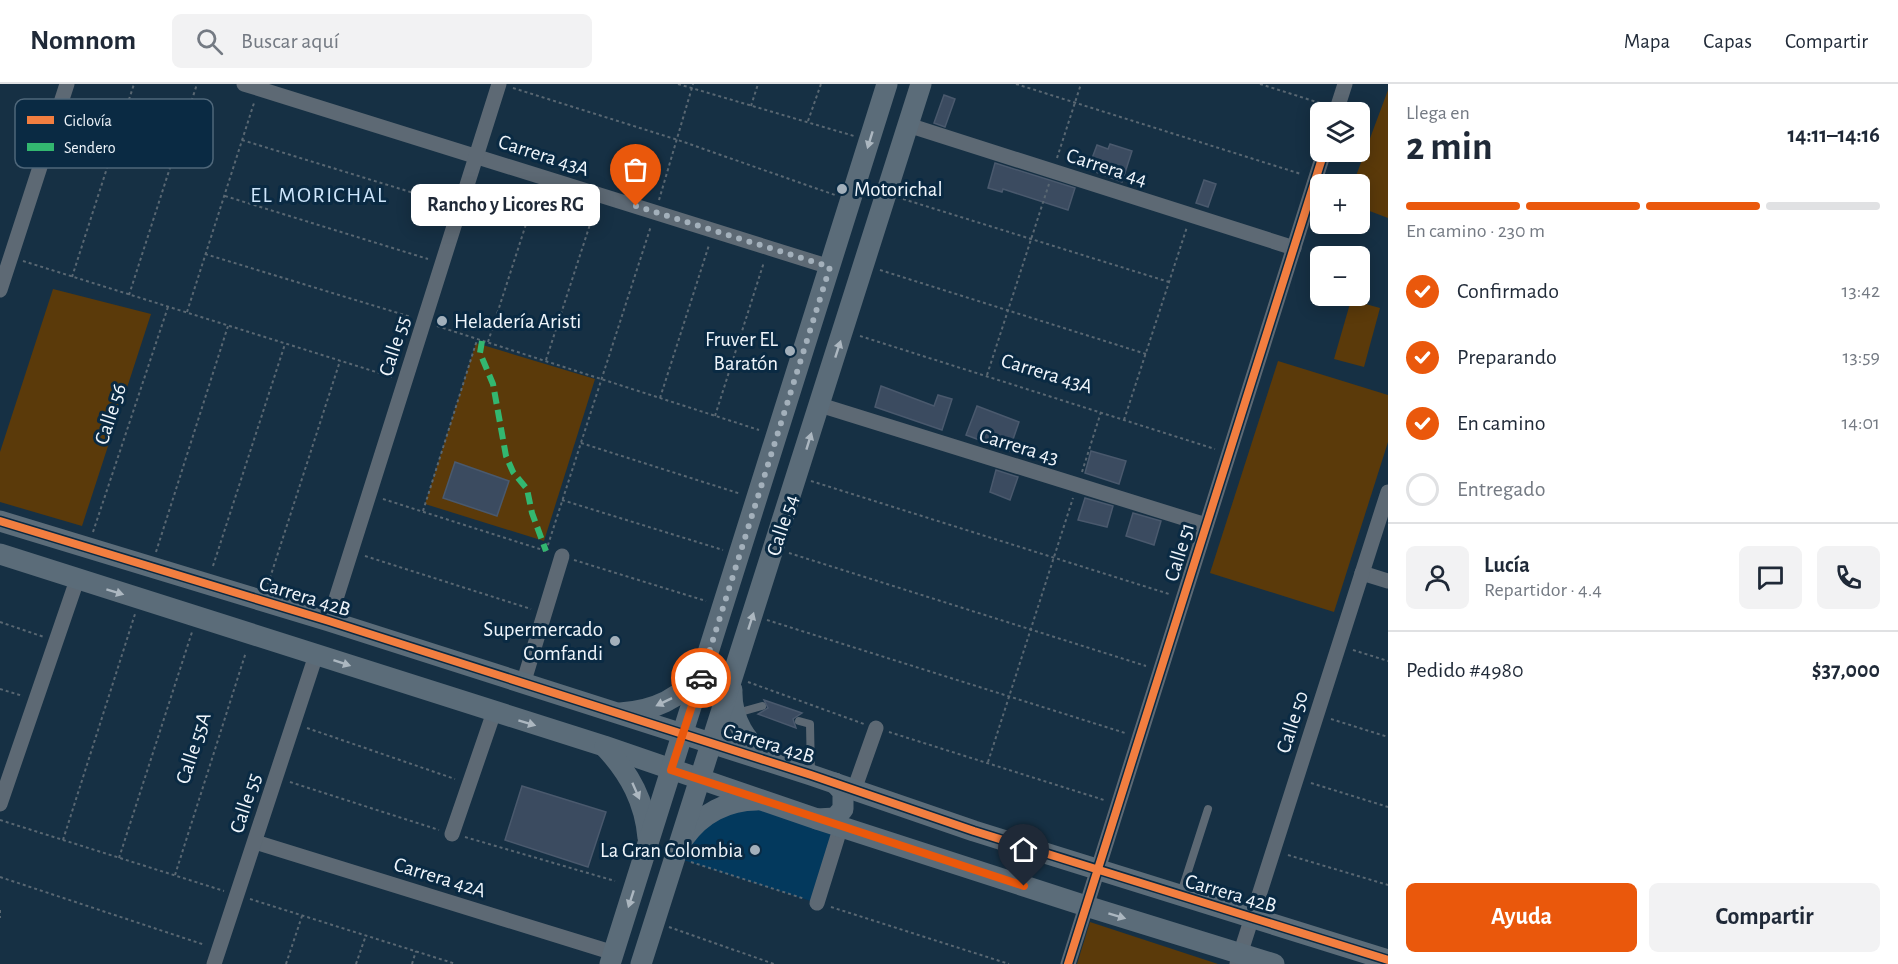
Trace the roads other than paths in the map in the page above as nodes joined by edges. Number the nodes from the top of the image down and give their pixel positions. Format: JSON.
{"nodes":[{"id":1,"x":67,"y":84,"type":"edge"},
{"id":2,"x":887,"y":84,"type":"edge"},
{"id":3,"x":921,"y":84,"type":"edge"},
{"id":4,"x":1345,"y":84,"type":"edge"},
{"id":5,"x":251,"y":86,"type":"edge"},
{"id":6,"x":505,"y":86,"type":"edge"},
{"id":7,"x":62,"y":99,"type":"edge"},
{"id":8,"x":1340,"y":102,"type":"edge"},
{"id":9,"x":908,"y":125,"type":"junction"},
{"id":10,"x":477,"y":155,"type":"junction"},
{"id":11,"x":1321,"y":162,"type":"edge"},
{"id":12,"x":40,"y":168,"type":"edge"},
{"id":13,"x":1293,"y":248,"type":"junction"},
{"id":14,"x":830,"y":267,"type":"junction"},
{"id":15,"x":0,"y":290,"type":"edge"},
{"id":16,"x":820,"y":405,"type":"junction"},
{"id":17,"x":1388,"y":492,"type":"edge"},
{"id":18,"x":0,"y":521,"type":"edge"},
{"id":19,"x":1206,"y":525,"type":"junction"},
{"id":20,"x":0,"y":554,"type":"edge"},
{"id":21,"x":562,"y":556,"type":"road end"},
{"id":22,"x":1362,"y":573,"type":"junction"},
{"id":23,"x":77,"y":580,"type":"junction"},
{"id":24,"x":1388,"y":581,"type":"edge"},
{"id":25,"x":329,"y":621,"type":"junction"},
{"id":26,"x":713,"y":643,"type":"junction"},
{"id":27,"x":316,"y":655,"type":"junction"},
{"id":28,"x":738,"y":678,"type":"junction"},
{"id":29,"x":523,"y":684,"type":"junction"},
{"id":30,"x":762,"y":706,"type":"dead end"},
{"id":31,"x":494,"y":712,"type":"junction"},
{"id":32,"x":614,"y":713,"type":"junction"},
{"id":33,"x":734,"y":714,"type":"junction"},
{"id":34,"x":799,"y":721,"type":"dead end"},
{"id":35,"x":876,"y":728,"type":"road end"},
{"id":36,"x":682,"y":735,"type":"junction"},
{"id":37,"x":711,"y":744,"type":"junction"},
{"id":38,"x":604,"y":746,"type":"junction"},
{"id":39,"x":781,"y":766,"type":"junction"},
{"id":40,"x":671,"y":770,"type":"junction"},
{"id":41,"x":811,"y":775,"type":"junction"},
{"id":42,"x":699,"y":779,"type":"junction"},
{"id":43,"x":845,"y":787,"type":"junction"},
{"id":44,"x":763,"y":800,"type":"junction"},
{"id":45,"x":0,"y":804,"type":"edge"},
{"id":46,"x":1208,"y":809,"type":"dead end"},
{"id":47,"x":817,"y":819,"type":"junction"},
{"id":48,"x":841,"y":826,"type":"junction"},
{"id":49,"x":452,"y":834,"type":"dead end"},
{"id":50,"x":255,"y":842,"type":"junction"},
{"id":51,"x":648,"y":844,"type":"junction"},
{"id":52,"x":674,"y":857,"type":"junction"},
{"id":53,"x":1097,"y":870,"type":"junction"},
{"id":54,"x":1179,"y":897,"type":"junction"},
{"id":55,"x":817,"y":903,"type":"road end"},
{"id":56,"x":1086,"y":906,"type":"junction"},
{"id":57,"x":1252,"y":916,"type":"junction"},
{"id":58,"x":217,"y":957,"type":"edge"},
{"id":59,"x":612,"y":958,"type":"edge"},
{"id":60,"x":1239,"y":959,"type":"edge"},
{"id":61,"x":1388,"y":960,"type":"edge"},
{"id":62,"x":640,"y":964,"type":"edge"},
{"id":63,"x":1068,"y":964,"type":"edge"},
{"id":64,"x":1274,"y":964,"type":"edge"}],
"edges":[{"from":1,"to":7,"type":"street"},
{"from":2,"to":14,"type":"street","name":"Calle 54","one_way":true},
{"from":3,"to":9,"type":"street","name":"Calle 54"},
{"from":4,"to":8,"type":"street"},
{"from":5,"to":10,"type":"street","name":"Carrera 43A"},
{"from":6,"to":10,"type":"street","name":"Calle 55"},
{"from":9,"to":13,"type":"street","name":"Carrera 44"},
{"from":16,"to":9,"type":"street","name":"Calle 54","one_way":true},
{"from":10,"to":14,"type":"street","name":"Carrera 43A"},
{"from":10,"to":25,"type":"street","name":"Calle 55"},
{"from":11,"to":13,"type":"street","name":"Calle 51"},
{"from":12,"to":15,"type":"street"},
{"from":13,"to":19,"type":"street","name":"Calle 51"},
{"from":14,"to":26,"type":"street","name":"Calle 54"},
{"from":16,"to":19,"type":"street","name":"Carrera 43"},
{"from":28,"to":16,"type":"street","name":"Calle 54","one_way":true},
{"from":17,"to":22,"type":"street","name":"Calle 50"},
{"from":18,"to":25,"type":"street","name":"Carrera 42B"},
{"from":19,"to":53,"type":"street","name":"Calle 51"},
{"from":20,"to":23,"type":"street"},
{"from":21,"to":29,"type":"street"},
{"from":22,"to":24,"type":"street"},
{"from":22,"to":57,"type":"street","name":"Calle 50"},
{"from":23,"to":27,"type":"street","one_way":true},
{"from":23,"to":45,"type":"street"},
{"from":25,"to":29,"type":"street","name":"Carrera 42B"},
{"from":26,"to":32,"type":"street","one_way":true},
{"from":26,"to":36,"type":"street","name":"Calle 54"},
{"from":27,"to":31,"type":"street","one_way":true},
{"from":27,"to":50,"type":"street","name":"Calle 55"},
{"from":28,"to":33,"type":"street"},
{"from":28,"to":37,"type":"street","name":"Calle 54"},
{"from":29,"to":32,"type":"street","name":"Carrera 42B"},
{"from":30,"to":33,"type":"lane"},
{"from":31,"to":38,"type":"street","one_way":true},
{"from":31,"to":49,"type":"street"},
{"from":32,"to":36,"type":"street","name":"Carrera 42B"},
{"from":33,"to":39,"type":"street"},
{"from":34,"to":41,"type":"lane"},
{"from":35,"to":43,"type":"street"},
{"from":36,"to":37,"type":"street","name":"Carrera 42B"},
{"from":36,"to":40,"type":"street","name":"Calle 54"},
{"from":37,"to":39,"type":"street","name":"Carrera 42B"},
{"from":37,"to":42,"type":"street","name":"Calle 54"},
{"from":38,"to":40,"type":"street"},
{"from":38,"to":51,"type":"street","one_way":true},
{"from":39,"to":41,"type":"street","name":"Carrera 42B"},
{"from":40,"to":42,"type":"street"},
{"from":40,"to":51,"type":"street","name":"Calle 54"},
{"from":41,"to":43,"type":"street","name":"Carrera 42B"},
{"from":42,"to":44,"type":"street"},
{"from":42,"to":52,"type":"street","name":"Calle 54"},
{"from":43,"to":47,"type":"street"},
{"from":43,"to":53,"type":"street","name":"Carrera 42B"},
{"from":44,"to":47,"type":"street"},
{"from":44,"to":52,"type":"street"},
{"from":46,"to":54,"type":"lane"},
{"from":47,"to":48,"type":"street"},
{"from":48,"to":55,"type":"street"},
{"from":48,"to":56,"type":"street"},
{"from":50,"to":58,"type":"street","name":"Calle 55"},
{"from":50,"to":59,"type":"street","name":"Carrera 42A"},
{"from":51,"to":59,"type":"street","name":"Calle 54","one_way":true},
{"from":52,"to":62,"type":"street","name":"Calle 54"},
{"from":53,"to":54,"type":"street","name":"Carrera 42B"},
{"from":53,"to":56,"type":"street","name":"Calle 51"},
{"from":54,"to":57,"type":"street","name":"Carrera 42B"},
{"from":56,"to":60,"type":"street","one_way":true},
{"from":56,"to":63,"type":"street","name":"Calle 51"},
{"from":57,"to":60,"type":"street","name":"Calle 50"},
{"from":57,"to":61,"type":"street","name":"Carrera 42B"},
{"from":60,"to":64,"type":"street"}]}
